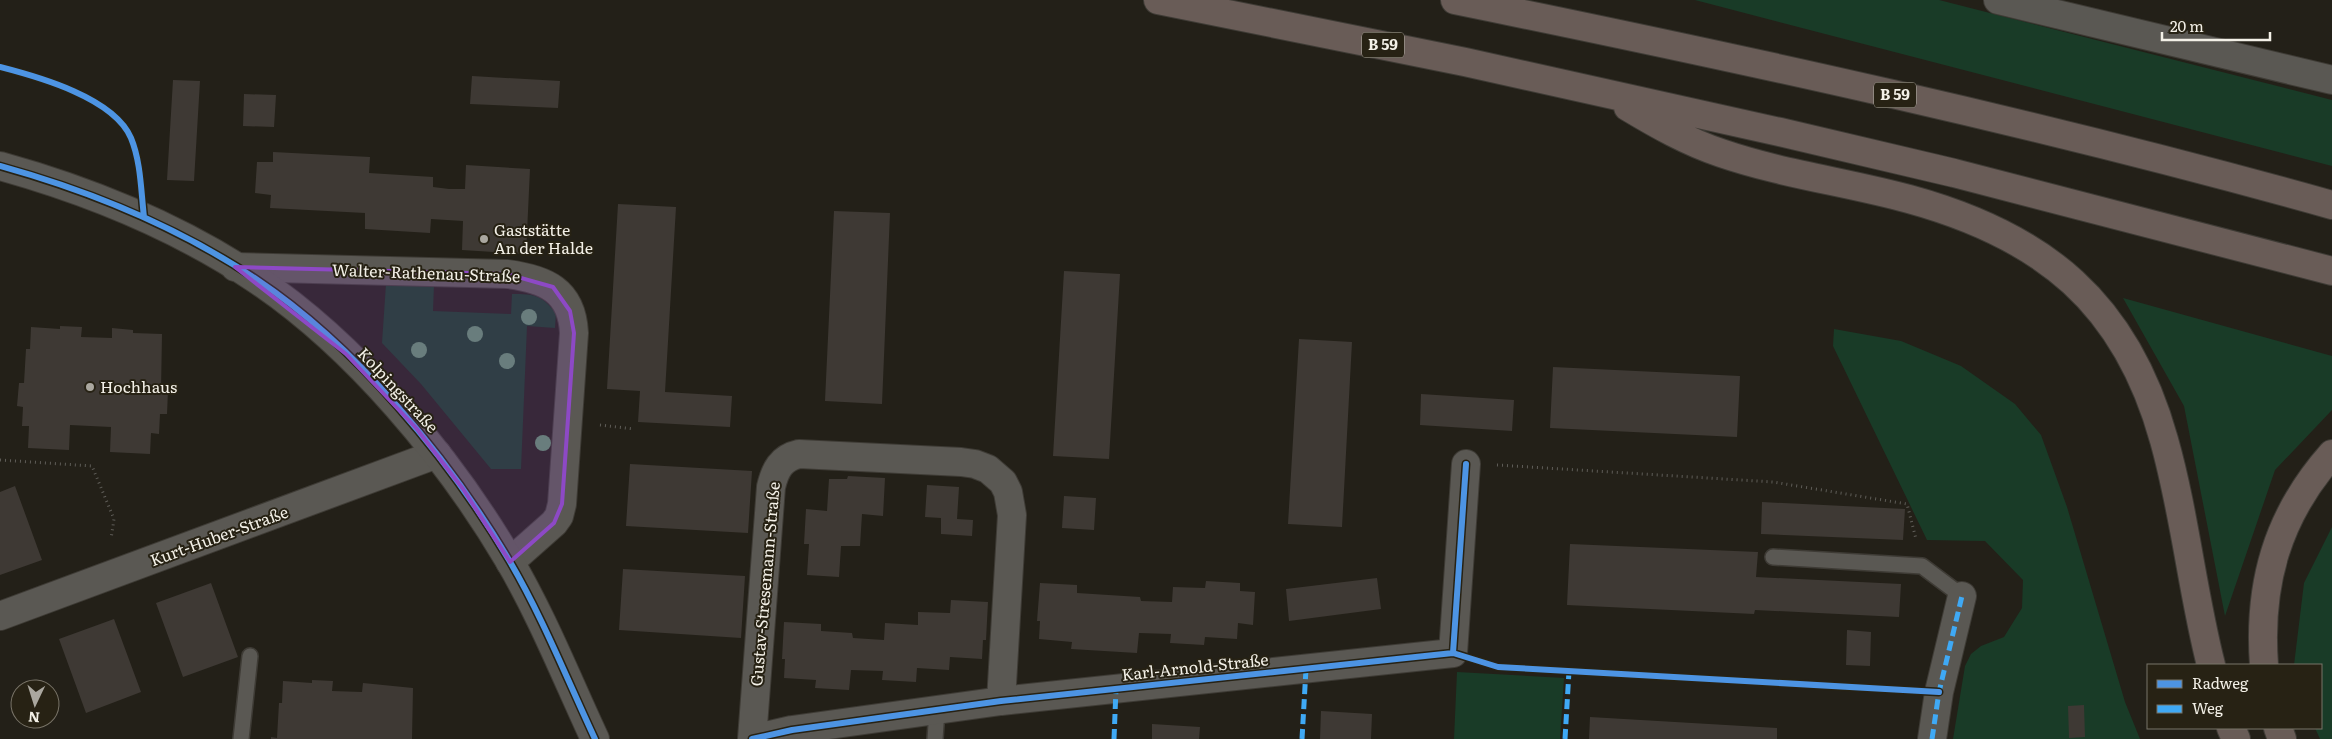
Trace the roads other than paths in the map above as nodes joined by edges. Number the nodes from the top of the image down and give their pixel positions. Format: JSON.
{"nodes":[{"id":1,"x":1158,"y":0,"type":"edge"},
{"id":2,"x":1455,"y":0,"type":"edge"},
{"id":3,"x":1998,"y":0,"type":"edge"},
{"id":4,"x":2332,"y":80,"type":"edge"},
{"id":5,"x":1608,"y":95,"type":"junction"},
{"id":6,"x":0,"y":166,"type":"edge"},
{"id":7,"x":0,"y":170,"type":"edge"},
{"id":8,"x":2332,"y":205,"type":"edge"},
{"id":9,"x":235,"y":266,"type":"junction"},
{"id":10,"x":2332,"y":272,"type":"edge"},
{"id":11,"x":437,"y":454,"type":"junction"},
{"id":12,"x":2332,"y":454,"type":"edge"},
{"id":13,"x":1466,"y":464,"type":"road end"},
{"id":14,"x":1774,"y":557,"type":"dead end"},
{"id":15,"x":510,"y":562,"type":"junction"},
{"id":16,"x":1962,"y":596,"type":"joint"},
{"id":17,"x":0,"y":616,"type":"edge"},
{"id":18,"x":250,"y":656,"type":"dead end"},
{"id":19,"x":2211,"y":664,"type":"edge"},
{"id":20,"x":2264,"y":664,"type":"edge"},
{"id":21,"x":1001,"y":701,"type":"junction"},
{"id":22,"x":937,"y":710,"type":"junction"},
{"id":23,"x":241,"y":739,"type":"edge"},
{"id":24,"x":595,"y":739,"type":"edge"},
{"id":25,"x":752,"y":739,"type":"edge"},
{"id":26,"x":935,"y":739,"type":"edge"},
{"id":27,"x":1932,"y":739,"type":"edge"}],
"edges":[{"from":1,"to":5,"type":"highway","number":"B 59"},
{"from":2,"to":8,"type":"highway","number":"B 59"},
{"from":3,"to":4,"type":"street"},
{"from":5,"to":10,"type":"highway","number":"B 59"},
{"from":5,"to":19,"type":"highway"},
{"from":6,"to":7,"type":"lane"},
{"from":6,"to":9,"type":"street","name":"Kolpingstraße"},
{"from":9,"to":11,"type":"street","name":"Kolpingstraße"},
{"from":9,"to":15,"type":"street","name":"Walter-Rathenau-Straße"},
{"from":11,"to":15,"type":"street","name":"Kolpingstraße"},
{"from":11,"to":17,"type":"street","name":"Kurt-Huber-Straße"},
{"from":12,"to":20,"type":"highway"},
{"from":13,"to":21,"type":"street","name":"Karl-Arnold-Straße"},
{"from":14,"to":16,"type":"lane"},
{"from":15,"to":24,"type":"street","name":"Kolpingstraße"},
{"from":16,"to":27,"type":"street"},
{"from":18,"to":23,"type":"lane"},
{"from":21,"to":22,"type":"street","name":"Karl-Arnold-Straße"},
{"from":21,"to":25,"type":"street","name":"Gustav-Stresemann-Straße"},
{"from":22,"to":25,"type":"street","name":"Karl-Arnold-Straße"},
{"from":22,"to":26,"type":"lane"}]}
